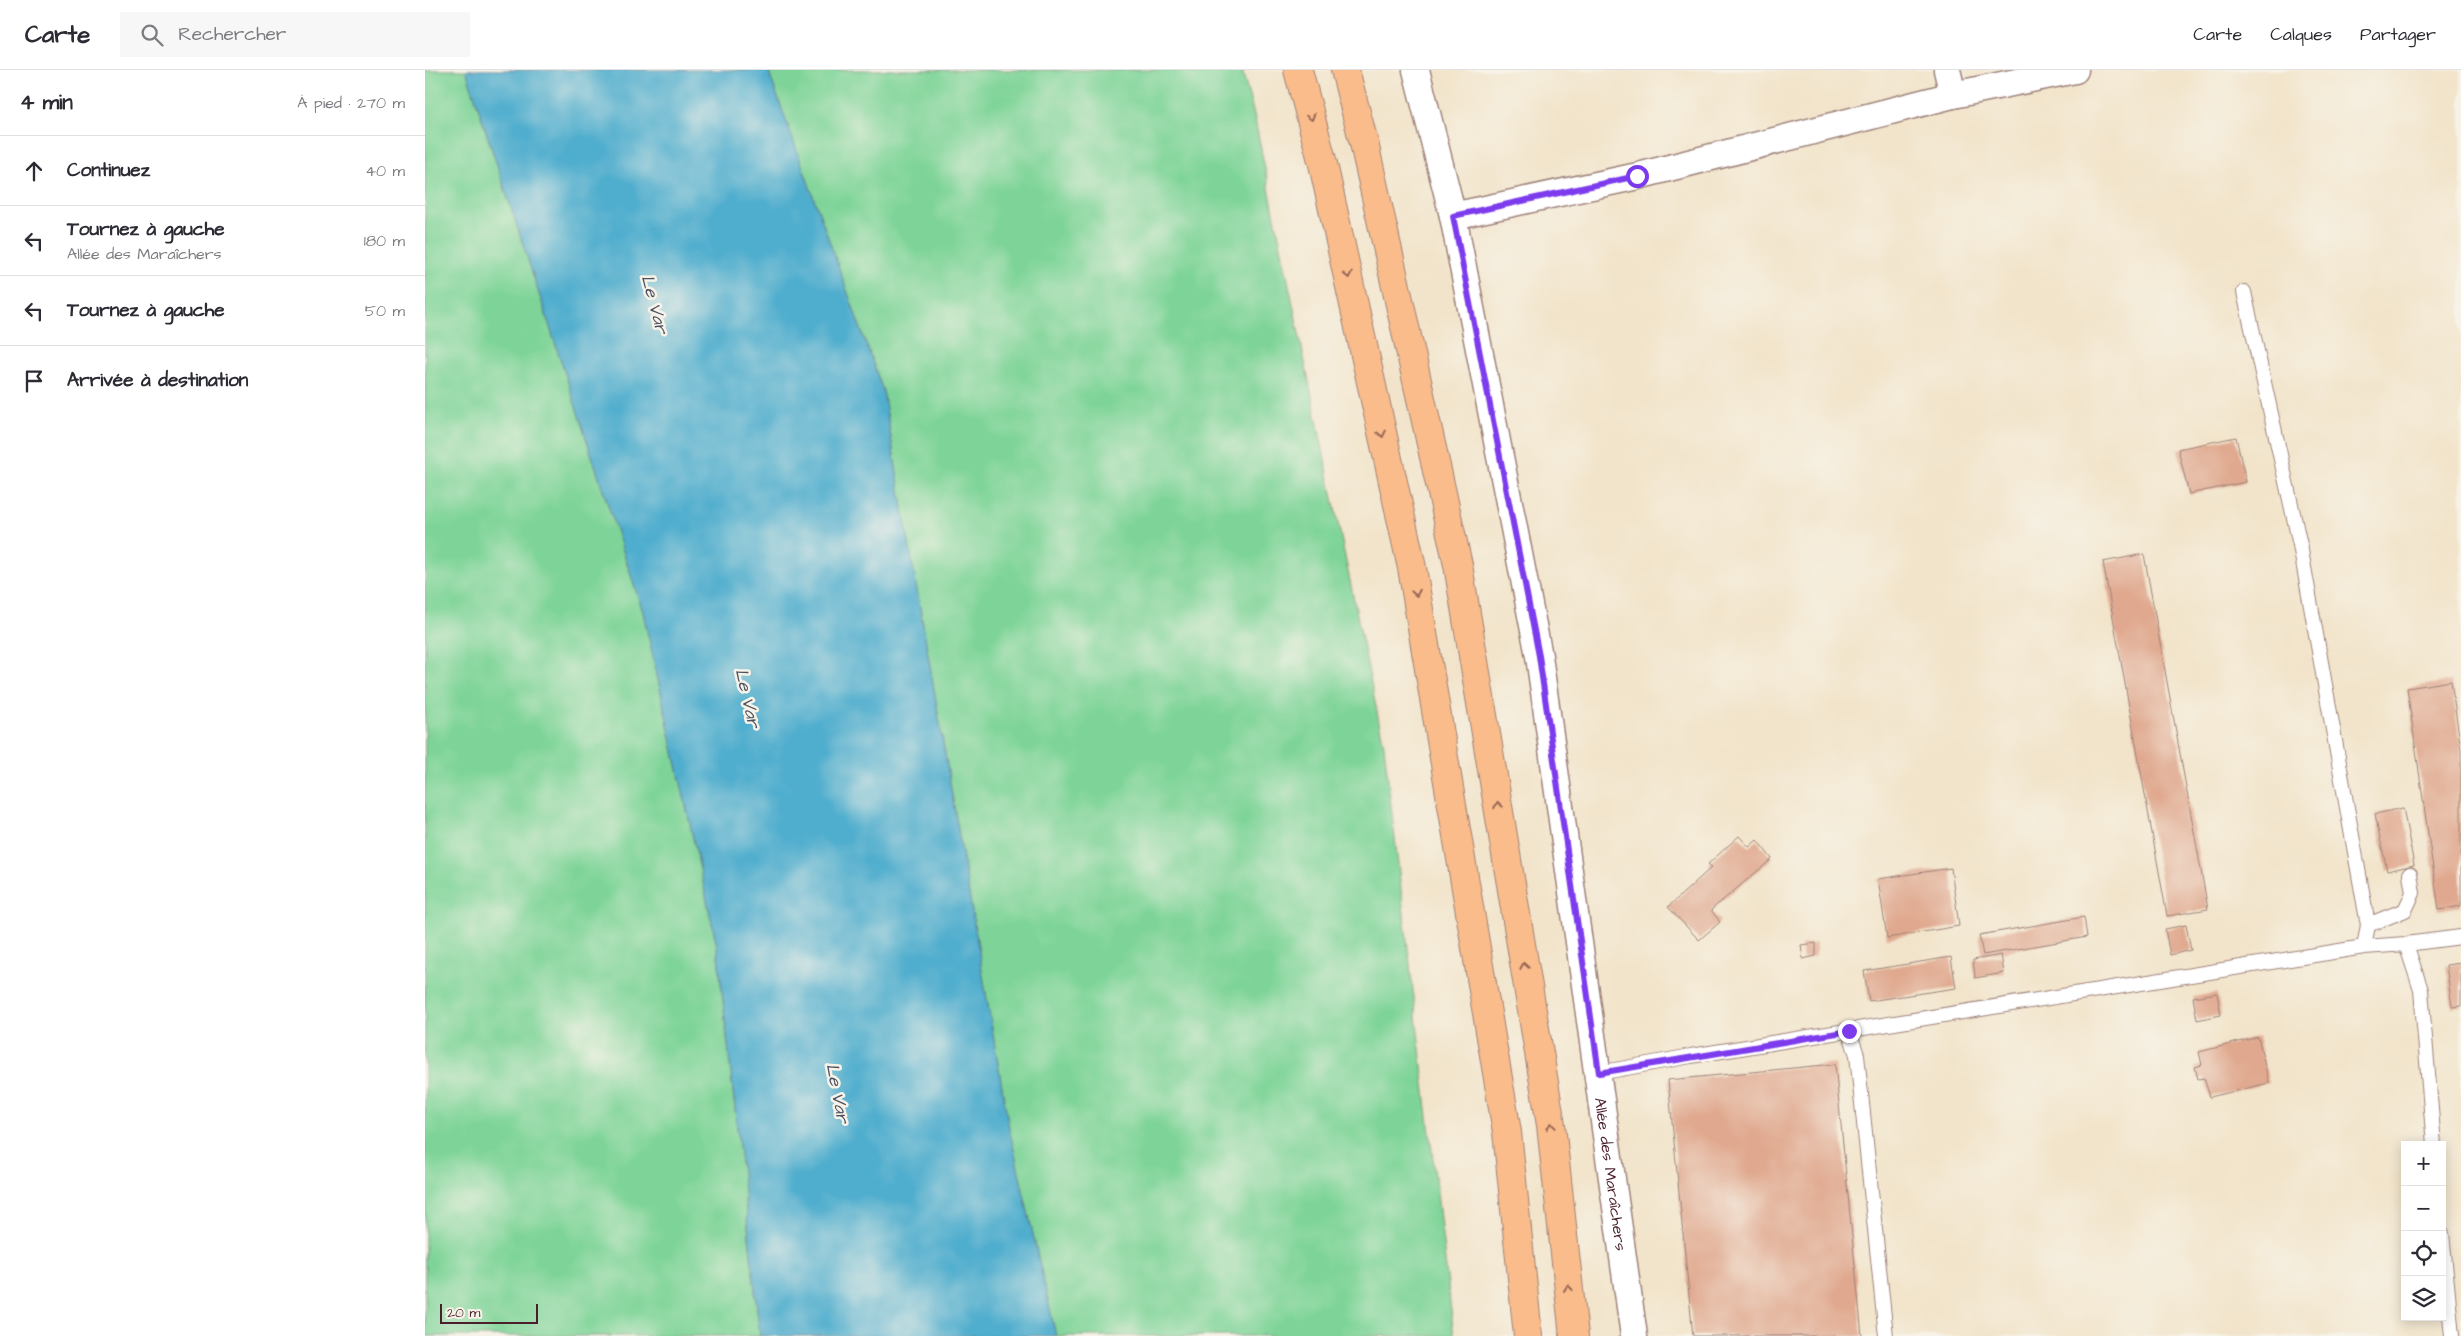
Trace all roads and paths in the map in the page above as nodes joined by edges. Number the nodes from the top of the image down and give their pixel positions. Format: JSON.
{"nodes":[{"id":1,"x":1298,"y":70,"type":"edge"},
{"id":2,"x":1345,"y":70,"type":"edge"},
{"id":3,"x":1416,"y":70,"type":"edge"},
{"id":4,"x":1947,"y":70,"type":"edge"},
{"id":5,"x":2075,"y":70,"type":"edge"},
{"id":6,"x":1953,"y":95,"type":"junction"},
{"id":7,"x":1453,"y":216,"type":"junction"},
{"id":8,"x":2244,"y":292,"type":"dead end"},
{"id":9,"x":2410,"y":874,"type":"dead end"},
{"id":10,"x":2367,"y":925,"type":"junction"},
{"id":11,"x":2461,"y":937,"type":"edge"},
{"id":12,"x":2406,"y":944,"type":"junction"},
{"id":13,"x":2364,"y":947,"type":"junction"},
{"id":14,"x":1849,"y":1031,"type":"junction"},
{"id":15,"x":1599,"y":1073,"type":"junction"},
{"id":16,"x":2434,"y":1141,"type":"edge"},
{"id":17,"x":2446,"y":1270,"type":"edge"},
{"id":18,"x":1528,"y":1336,"type":"edge"},
{"id":19,"x":1574,"y":1336,"type":"edge"},
{"id":20,"x":1634,"y":1336,"type":"edge"},
{"id":21,"x":1886,"y":1336,"type":"edge"},
{"id":22,"x":2453,"y":1336,"type":"edge"}],
"edges":[{"from":1,"to":18,"type":"highway","one_way":true},
{"from":19,"to":2,"type":"highway","one_way":true},
{"from":3,"to":7,"type":"street","name":"Allée des Maraîchers"},
{"from":4,"to":6,"type":"street"},
{"from":5,"to":6,"type":"street"},
{"from":6,"to":7,"type":"street"},
{"from":7,"to":15,"type":"street","name":"Allée des Maraîchers"},
{"from":8,"to":10,"type":"lane"},
{"from":9,"to":10,"type":"lane"},
{"from":10,"to":13,"type":"lane"},
{"from":11,"to":12,"type":"lane"},
{"from":12,"to":13,"type":"lane"},
{"from":12,"to":16,"type":"lane"},
{"from":13,"to":14,"type":"lane"},
{"from":14,"to":15,"type":"lane"},
{"from":14,"to":21,"type":"lane"},
{"from":15,"to":20,"type":"street","name":"Allée des Maraîchers"},
{"from":17,"to":22,"type":"lane"}]}
